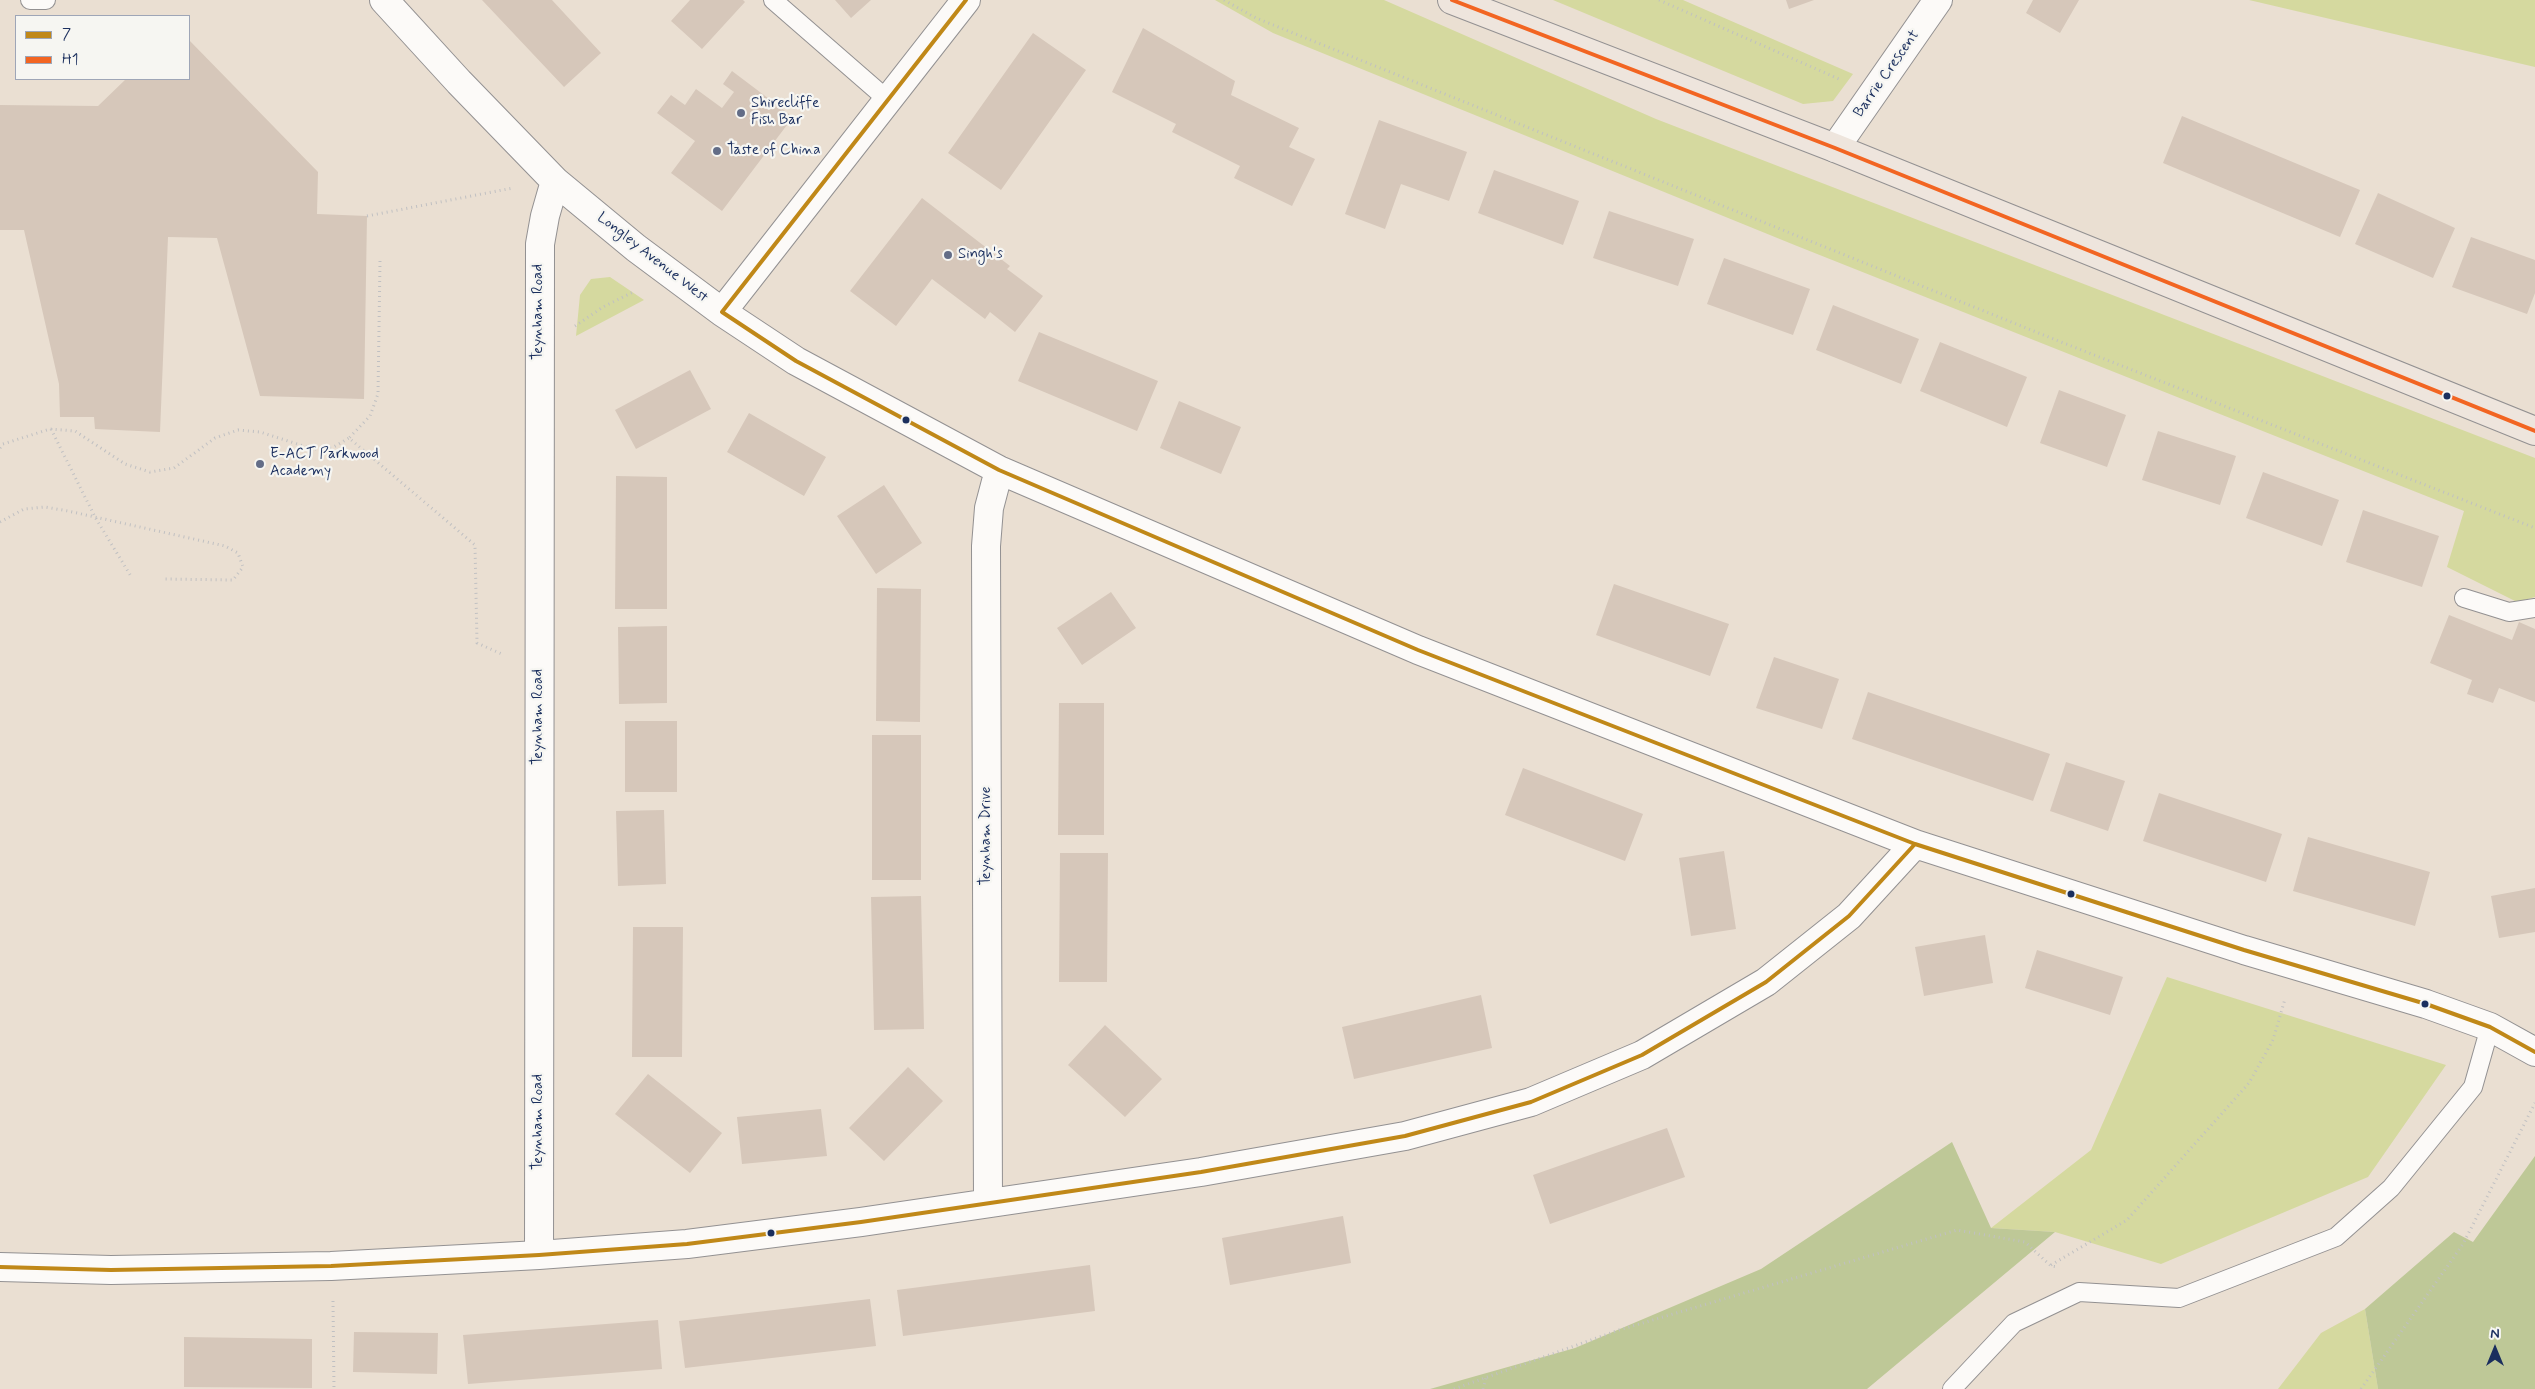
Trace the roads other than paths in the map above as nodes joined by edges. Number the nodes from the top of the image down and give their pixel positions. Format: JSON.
{"nodes":[{"id":1,"x":30,"y":0,"type":"edge"},
{"id":2,"x":46,"y":0,"type":"edge"},
{"id":3,"x":384,"y":0,"type":"edge"},
{"id":4,"x":773,"y":0,"type":"edge"},
{"id":5,"x":966,"y":0,"type":"edge"},
{"id":6,"x":1452,"y":0,"type":"edge"},
{"id":7,"x":1938,"y":0,"type":"edge"},
{"id":8,"x":889,"y":101,"type":"junction"},
{"id":9,"x":1835,"y":148,"type":"junction"},
{"id":10,"x":555,"y":180,"type":"junction"},
{"id":11,"x":722,"y":312,"type":"junction"},
{"id":12,"x":2535,"y":430,"type":"edge"},
{"id":13,"x":999,"y":470,"type":"junction"},
{"id":14,"x":2464,"y":598,"type":"dead end"},
{"id":15,"x":2535,"y":608,"type":"edge"},
{"id":16,"x":1915,"y":844,"type":"junction"},
{"id":17,"x":2490,"y":1027,"type":"junction"},
{"id":18,"x":2535,"y":1052,"type":"edge"},
{"id":19,"x":988,"y":1203,"type":"junction"},
{"id":20,"x":539,"y":1255,"type":"junction"},
{"id":21,"x":0,"y":1267,"type":"edge"},
{"id":22,"x":1952,"y":1389,"type":"edge"}],
"edges":[{"from":1,"to":2,"type":"lane"},
{"from":3,"to":10,"type":"street","name":"Longley Avenue West"},
{"from":4,"to":8,"type":"lane"},
{"from":5,"to":8,"type":"street"},
{"from":6,"to":9,"type":"main road"},
{"from":7,"to":9,"type":"street","name":"Barrie Crescent"},
{"from":8,"to":11,"type":"street"},
{"from":9,"to":12,"type":"main road"},
{"from":10,"to":11,"type":"street","name":"Longley Avenue West"},
{"from":10,"to":20,"type":"street","name":"Teynham Road"},
{"from":11,"to":13,"type":"street","name":"Longley Avenue West"},
{"from":13,"to":16,"type":"street","name":"Longley Avenue West"},
{"from":13,"to":19,"type":"street","name":"Teynham Drive"},
{"from":14,"to":15,"type":"lane"},
{"from":16,"to":17,"type":"street","name":"Longley Avenue West"},
{"from":16,"to":19,"type":"street"},
{"from":17,"to":18,"type":"street","name":"Longley Avenue West"},
{"from":17,"to":22,"type":"lane"},
{"from":19,"to":20,"type":"street"},
{"from":20,"to":21,"type":"street"}]}
